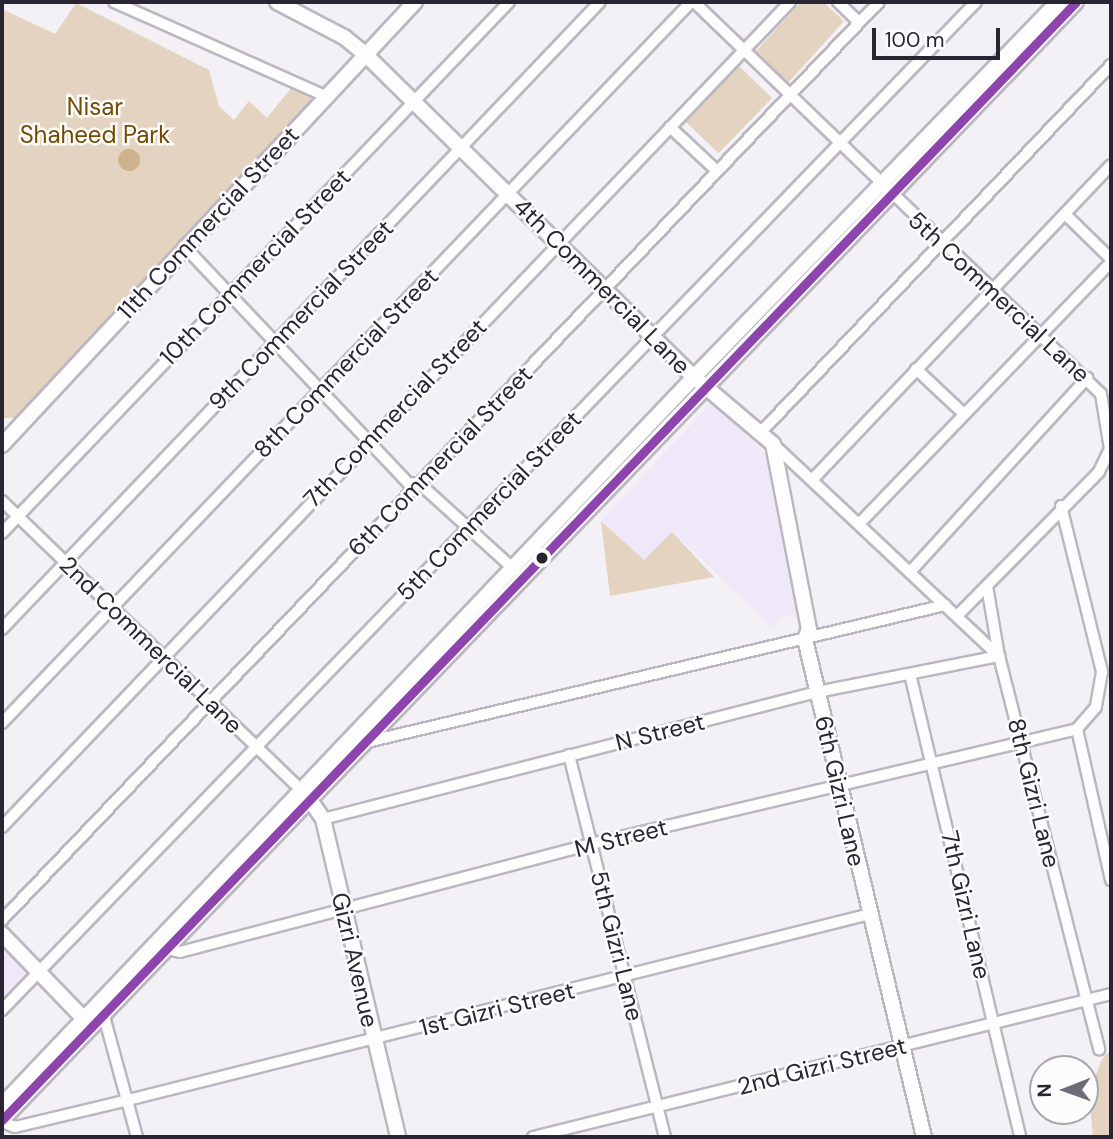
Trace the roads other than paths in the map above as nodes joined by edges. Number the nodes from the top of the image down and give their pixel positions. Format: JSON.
{"nodes":[{"id":1,"x":114,"y":2,"type":"edge"},
{"id":2,"x":277,"y":2,"type":"edge"},
{"id":3,"x":415,"y":2,"type":"edge"},
{"id":4,"x":509,"y":2,"type":"edge"},
{"id":5,"x":600,"y":2,"type":"edge"},
{"id":6,"x":693,"y":2,"type":"edge"},
{"id":7,"x":790,"y":2,"type":"edge"},
{"id":8,"x":838,"y":2,"type":"edge"},
{"id":9,"x":879,"y":2,"type":"edge"},
{"id":10,"x":976,"y":2,"type":"edge"},
{"id":11,"x":1058,"y":2,"type":"edge"},
{"id":12,"x":1076,"y":2,"type":"edge"},
{"id":13,"x":859,"y":22,"type":"junction"},
{"id":14,"x":742,"y":51,"type":"junction"},
{"id":15,"x":365,"y":54,"type":"junction"},
{"id":16,"x":1111,"y":65,"type":"edge"},
{"id":17,"x":789,"y":96,"type":"junction"},
{"id":18,"x":327,"y":97,"type":"junction"},
{"id":19,"x":412,"y":103,"type":"junction"},
{"id":20,"x":670,"y":127,"type":"junction"},
{"id":21,"x":839,"y":144,"type":"junction"},
{"id":22,"x":460,"y":149,"type":"junction"},
{"id":23,"x":1111,"y":165,"type":"edge"},
{"id":24,"x":717,"y":171,"type":"junction"},
{"id":25,"x":885,"y":189,"type":"junction"},
{"id":26,"x":508,"y":193,"type":"junction"},
{"id":27,"x":1065,"y":214,"type":"junction"},
{"id":28,"x":942,"y":242,"type":"junction"},
{"id":29,"x":559,"y":243,"type":"junction"},
{"id":30,"x":184,"y":246,"type":"junction"},
{"id":31,"x":1111,"y":260,"type":"edge"},
{"id":32,"x":607,"y":287,"type":"junction"},
{"id":33,"x":990,"y":290,"type":"junction"},
{"id":34,"x":229,"y":295,"type":"junction"},
{"id":35,"x":654,"y":335,"type":"junction"},
{"id":36,"x":1038,"y":335,"type":"junction"},
{"id":37,"x":274,"y":344,"type":"junction"},
{"id":38,"x":916,"y":369,"type":"junction"},
{"id":39,"x":1087,"y":378,"type":"junction"},
{"id":40,"x":699,"y":381,"type":"junction"},
{"id":41,"x":319,"y":391,"type":"junction"},
{"id":42,"x":964,"y":414,"type":"junction"},
{"id":43,"x":761,"y":432,"type":"junction"},
{"id":44,"x":368,"y":440,"type":"junction"},
{"id":45,"x":3,"y":442,"type":"edge"},
{"id":46,"x":773,"y":443,"type":"junction"},
{"id":47,"x":812,"y":480,"type":"junction"},
{"id":48,"x":420,"y":484,"type":"junction"},
{"id":49,"x":2,"y":501,"type":"edge"},
{"id":50,"x":1061,"y":506,"type":"junction"},
{"id":51,"x":18,"y":516,"type":"junction"},
{"id":52,"x":859,"y":524,"type":"junction"},
{"id":53,"x":468,"y":528,"type":"junction"},
{"id":54,"x":2,"y":533,"type":"edge"},
{"id":55,"x":65,"y":562,"type":"junction"},
{"id":56,"x":515,"y":570,"type":"junction"},
{"id":57,"x":910,"y":572,"type":"junction"},
{"id":58,"x":987,"y":586,"type":"junction"},
{"id":59,"x":945,"y":605,"type":"junction"},
{"id":60,"x":112,"y":608,"type":"junction"},
{"id":61,"x":957,"y":616,"type":"junction"},
{"id":62,"x":2,"y":629,"type":"edge"},
{"id":63,"x":805,"y":639,"type":"junction"},
{"id":64,"x":999,"y":656,"type":"junction"},
{"id":65,"x":164,"y":657,"type":"junction"},
{"id":66,"x":910,"y":674,"type":"junction"},
{"id":67,"x":817,"y":692,"type":"junction"},
{"id":68,"x":210,"y":702,"type":"junction"},
{"id":69,"x":2,"y":723,"type":"edge"},
{"id":70,"x":1077,"y":729,"type":"junction"},
{"id":71,"x":362,"y":743,"type":"junction"},
{"id":72,"x":1021,"y":743,"type":"junction"},
{"id":73,"x":344,"y":746,"type":"junction"},
{"id":74,"x":257,"y":747,"type":"junction"},
{"id":75,"x":569,"y":755,"type":"junction"},
{"id":76,"x":932,"y":762,"type":"junction"},
{"id":77,"x":838,"y":785,"type":"junction"},
{"id":78,"x":306,"y":793,"type":"junction"},
{"id":79,"x":323,"y":819,"type":"junction"},
{"id":80,"x":2,"y":827,"type":"edge"},
{"id":81,"x":592,"y":844,"type":"junction"},
{"id":82,"x":1111,"y":880,"type":"edge"},
{"id":83,"x":343,"y":911,"type":"junction"},
{"id":84,"x":870,"y":914,"type":"junction"},
{"id":85,"x":2,"y":920,"type":"edge"},
{"id":86,"x":2,"y":934,"type":"edge"},
{"id":87,"x":167,"y":949,"type":"junction"},
{"id":88,"x":37,"y":974,"type":"junction"},
{"id":89,"x":626,"y":978,"type":"junction"},
{"id":90,"x":1111,"y":994,"type":"edge"},
{"id":91,"x":1087,"y":999,"type":"junction"},
{"id":92,"x":2,"y":1010,"type":"edge"},
{"id":93,"x":93,"y":1017,"type":"junction"},
{"id":94,"x":993,"y":1022,"type":"junction"},
{"id":95,"x":374,"y":1039,"type":"junction"},
{"id":96,"x":901,"y":1046,"type":"junction"},
{"id":97,"x":1099,"y":1049,"type":"dead end"},
{"id":98,"x":128,"y":1100,"type":"junction"},
{"id":99,"x":2,"y":1105,"type":"edge"},
{"id":100,"x":657,"y":1107,"type":"junction"},
{"id":101,"x":2,"y":1121,"type":"edge"},
{"id":102,"x":137,"y":1137,"type":"edge"},
{"id":103,"x":398,"y":1137,"type":"edge"},
{"id":104,"x":533,"y":1137,"type":"edge"},
{"id":105,"x":665,"y":1137,"type":"edge"},
{"id":106,"x":924,"y":1137,"type":"edge"},
{"id":107,"x":1020,"y":1137,"type":"edge"}],
"edges":[{"from":1,"to":18,"type":"street"},
{"from":2,"to":15,"type":"main road","name":"4th Commercial Lane"},
{"from":3,"to":15,"type":"main road","name":"11th Commercial Street"},
{"from":4,"to":19,"type":"street","name":"10th Commercial Street"},
{"from":5,"to":22,"type":"street","name":"9th Commercial Street"},
{"from":6,"to":14,"type":"street","name":"5th Commercial Lane"},
{"from":6,"to":26,"type":"street","name":"8th Commercial Street"},
{"from":7,"to":14,"type":"street","name":"7th Commercial Street"},
{"from":8,"to":13,"type":"street"},
{"from":9,"to":13,"type":"street","name":"6th Commercial Street"},
{"from":10,"to":21,"type":"street","name":"5th Commercial Street"},
{"from":11,"to":25,"type":"main road"},
{"from":12,"to":25,"type":"main road"},
{"from":13,"to":17,"type":"street","name":"6th Commercial Street"},
{"from":14,"to":17,"type":"street","name":"5th Commercial Lane"},
{"from":14,"to":20,"type":"street","name":"7th Commercial Street"},
{"from":15,"to":18,"type":"main road","name":"11th Commercial Street"},
{"from":15,"to":19,"type":"main road","name":"4th Commercial Lane"},
{"from":16,"to":28,"type":"street"},
{"from":17,"to":21,"type":"street","name":"5th Commercial Lane"},
{"from":17,"to":24,"type":"street","name":"6th Commercial Street"},
{"from":18,"to":30,"type":"main road","name":"11th Commercial Street"},
{"from":19,"to":22,"type":"main road","name":"4th Commercial Lane"},
{"from":19,"to":34,"type":"street","name":"10th Commercial Street"},
{"from":20,"to":24,"type":"street"},
{"from":20,"to":29,"type":"street","name":"7th Commercial Street"},
{"from":21,"to":25,"type":"street","name":"5th Commercial Lane"},
{"from":21,"to":35,"type":"street","name":"5th Commercial Street"},
{"from":22,"to":26,"type":"main road","name":"4th Commercial Lane"},
{"from":22,"to":37,"type":"street","name":"9th Commercial Street"},
{"from":23,"to":27,"type":"street"},
{"from":24,"to":32,"type":"street","name":"6th Commercial Street"},
{"from":25,"to":28,"type":"street","name":"5th Commercial Lane"},
{"from":25,"to":40,"type":"main road"},
{"from":26,"to":29,"type":"main road","name":"4th Commercial Lane"},
{"from":26,"to":41,"type":"street","name":"8th Commercial Street"},
{"from":27,"to":31,"type":"street"},
{"from":27,"to":33,"type":"street"},
{"from":28,"to":33,"type":"street","name":"5th Commercial Lane"},
{"from":28,"to":43,"type":"street"},
{"from":29,"to":32,"type":"main road","name":"4th Commercial Lane"},
{"from":29,"to":44,"type":"street","name":"7th Commercial Street"},
{"from":30,"to":34,"type":"street"},
{"from":30,"to":45,"type":"main road","name":"11th Commercial Street"},
{"from":31,"to":36,"type":"street"},
{"from":32,"to":35,"type":"main road","name":"4th Commercial Lane"},
{"from":32,"to":48,"type":"street","name":"6th Commercial Street"},
{"from":33,"to":36,"type":"street","name":"5th Commercial Lane"},
{"from":33,"to":38,"type":"street"},
{"from":34,"to":37,"type":"street"},
{"from":34,"to":51,"type":"street","name":"10th Commercial Street"},
{"from":35,"to":40,"type":"main road","name":"4th Commercial Lane"},
{"from":35,"to":53,"type":"street","name":"5th Commercial Street"},
{"from":36,"to":39,"type":"street","name":"5th Commercial Lane"},
{"from":36,"to":42,"type":"street"},
{"from":37,"to":41,"type":"street"},
{"from":37,"to":55,"type":"street","name":"9th Commercial Street"},
{"from":38,"to":42,"type":"street"},
{"from":38,"to":47,"type":"street"},
{"from":39,"to":50,"type":"street","name":"5th Commercial Lane"},
{"from":39,"to":57,"type":"street"},
{"from":40,"to":43,"type":"main road","name":"4th Commercial Lane"},
{"from":40,"to":56,"type":"main road"},
{"from":40,"to":71,"type":"main road"},
{"from":41,"to":44,"type":"street"},
{"from":41,"to":60,"type":"street","name":"8th Commercial Street"},
{"from":42,"to":52,"type":"street"},
{"from":43,"to":46,"type":"main road","name":"4th Commercial Lane"},
{"from":44,"to":48,"type":"street"},
{"from":44,"to":65,"type":"street","name":"7th Commercial Street"},
{"from":46,"to":47,"type":"street","name":"4th Commercial Lane"},
{"from":46,"to":63,"type":"main road","name":"6th Gizri Lane"},
{"from":47,"to":52,"type":"street","name":"4th Commercial Lane"},
{"from":48,"to":53,"type":"street"},
{"from":48,"to":68,"type":"street","name":"6th Commercial Street"},
{"from":49,"to":51,"type":"street","name":"2nd Commercial Lane"},
{"from":50,"to":58,"type":"street","name":"5th Commercial Lane"},
{"from":50,"to":70,"type":"street"},
{"from":51,"to":54,"type":"street","name":"10th Commercial Street"},
{"from":51,"to":55,"type":"street","name":"2nd Commercial Lane"},
{"from":52,"to":57,"type":"street","name":"4th Commercial Lane"},
{"from":53,"to":56,"type":"street"},
{"from":53,"to":74,"type":"street","name":"5th Commercial Street"},
{"from":55,"to":60,"type":"street","name":"2nd Commercial Lane"},
{"from":55,"to":62,"type":"street","name":"9th Commercial Street"},
{"from":56,"to":73,"type":"main road"},
{"from":57,"to":59,"type":"street","name":"4th Commercial Lane"},
{"from":58,"to":61,"type":"street","name":"5th Commercial Lane"},
{"from":58,"to":64,"type":"street","name":"8th Gizri Lane"},
{"from":59,"to":61,"type":"street","name":"4th Commercial Lane"},
{"from":59,"to":63,"type":"street"},
{"from":60,"to":65,"type":"street","name":"2nd Commercial Lane"},
{"from":60,"to":69,"type":"street","name":"8th Commercial Street"},
{"from":61,"to":64,"type":"street","name":"4th Commercial Lane"},
{"from":63,"to":67,"type":"main road","name":"6th Gizri Lane"},
{"from":63,"to":71,"type":"street"},
{"from":64,"to":66,"type":"street","name":"N Street"},
{"from":64,"to":72,"type":"street","name":"8th Gizri Lane"},
{"from":65,"to":68,"type":"street","name":"2nd Commercial Lane"},
{"from":65,"to":80,"type":"street","name":"7th Commercial Street"},
{"from":66,"to":67,"type":"street","name":"N Street"},
{"from":66,"to":76,"type":"street","name":"7th Gizri Lane"},
{"from":67,"to":75,"type":"street","name":"N Street"},
{"from":67,"to":77,"type":"main road","name":"6th Gizri Lane"},
{"from":68,"to":74,"type":"street","name":"2nd Commercial Lane"},
{"from":68,"to":85,"type":"street","name":"6th Commercial Street"},
{"from":70,"to":72,"type":"street","name":"M Street"},
{"from":70,"to":82,"type":"street"},
{"from":71,"to":73,"type":"street"},
{"from":71,"to":78,"type":"main road"},
{"from":72,"to":76,"type":"street","name":"M Street"},
{"from":72,"to":91,"type":"street","name":"8th Gizri Lane"},
{"from":73,"to":78,"type":"main road"},
{"from":74,"to":78,"type":"street","name":"2nd Commercial Lane"},
{"from":74,"to":88,"type":"street","name":"5th Commercial Street"},
{"from":75,"to":79,"type":"street","name":"N Street"},
{"from":75,"to":81,"type":"street","name":"5th Gizri Lane"},
{"from":76,"to":77,"type":"street","name":"M Street"},
{"from":76,"to":94,"type":"street","name":"7th Gizri Lane"},
{"from":77,"to":81,"type":"street","name":"M Street"},
{"from":77,"to":84,"type":"main road","name":"6th Gizri Lane"},
{"from":78,"to":79,"type":"main road","name":"Gizri Avenue"},
{"from":78,"to":87,"type":"main road"},
{"from":78,"to":93,"type":"main road"},
{"from":79,"to":83,"type":"main road","name":"Gizri Avenue"},
{"from":81,"to":83,"type":"street","name":"M Street"},
{"from":81,"to":89,"type":"street","name":"5th Gizri Lane"},
{"from":83,"to":87,"type":"street","name":"M Street"},
{"from":83,"to":95,"type":"main road","name":"Gizri Avenue"},
{"from":84,"to":89,"type":"street","name":"1st Gizri Street"},
{"from":84,"to":96,"type":"main road","name":"6th Gizri Lane"},
{"from":86,"to":88,"type":"main road"},
{"from":87,"to":93,"type":"main road"},
{"from":88,"to":92,"type":"street","name":"5th Commercial Street"},
{"from":88,"to":93,"type":"main road"},
{"from":89,"to":95,"type":"street","name":"1st Gizri Street"},
{"from":89,"to":100,"type":"street","name":"5th Gizri Lane"},
{"from":90,"to":91,"type":"street","name":"2nd Gizri Street"},
{"from":91,"to":94,"type":"street","name":"2nd Gizri Street"},
{"from":91,"to":97,"type":"street","name":"8th Gizri Lane"},
{"from":93,"to":98,"type":"street"},
{"from":93,"to":99,"type":"main road"},
{"from":93,"to":101,"type":"main road"},
{"from":94,"to":96,"type":"street","name":"2nd Gizri Street"},
{"from":94,"to":107,"type":"street","name":"7th Gizri Lane"},
{"from":95,"to":98,"type":"street","name":"1st Gizri Street"},
{"from":95,"to":103,"type":"main road","name":"Gizri Avenue"},
{"from":96,"to":100,"type":"street","name":"2nd Gizri Street"},
{"from":96,"to":106,"type":"main road","name":"6th Gizri Lane"},
{"from":98,"to":101,"type":"street","name":"1st Gizri Street"},
{"from":98,"to":102,"type":"street"},
{"from":100,"to":104,"type":"street","name":"2nd Gizri Street"},
{"from":100,"to":105,"type":"street","name":"5th Gizri Lane"}]}
